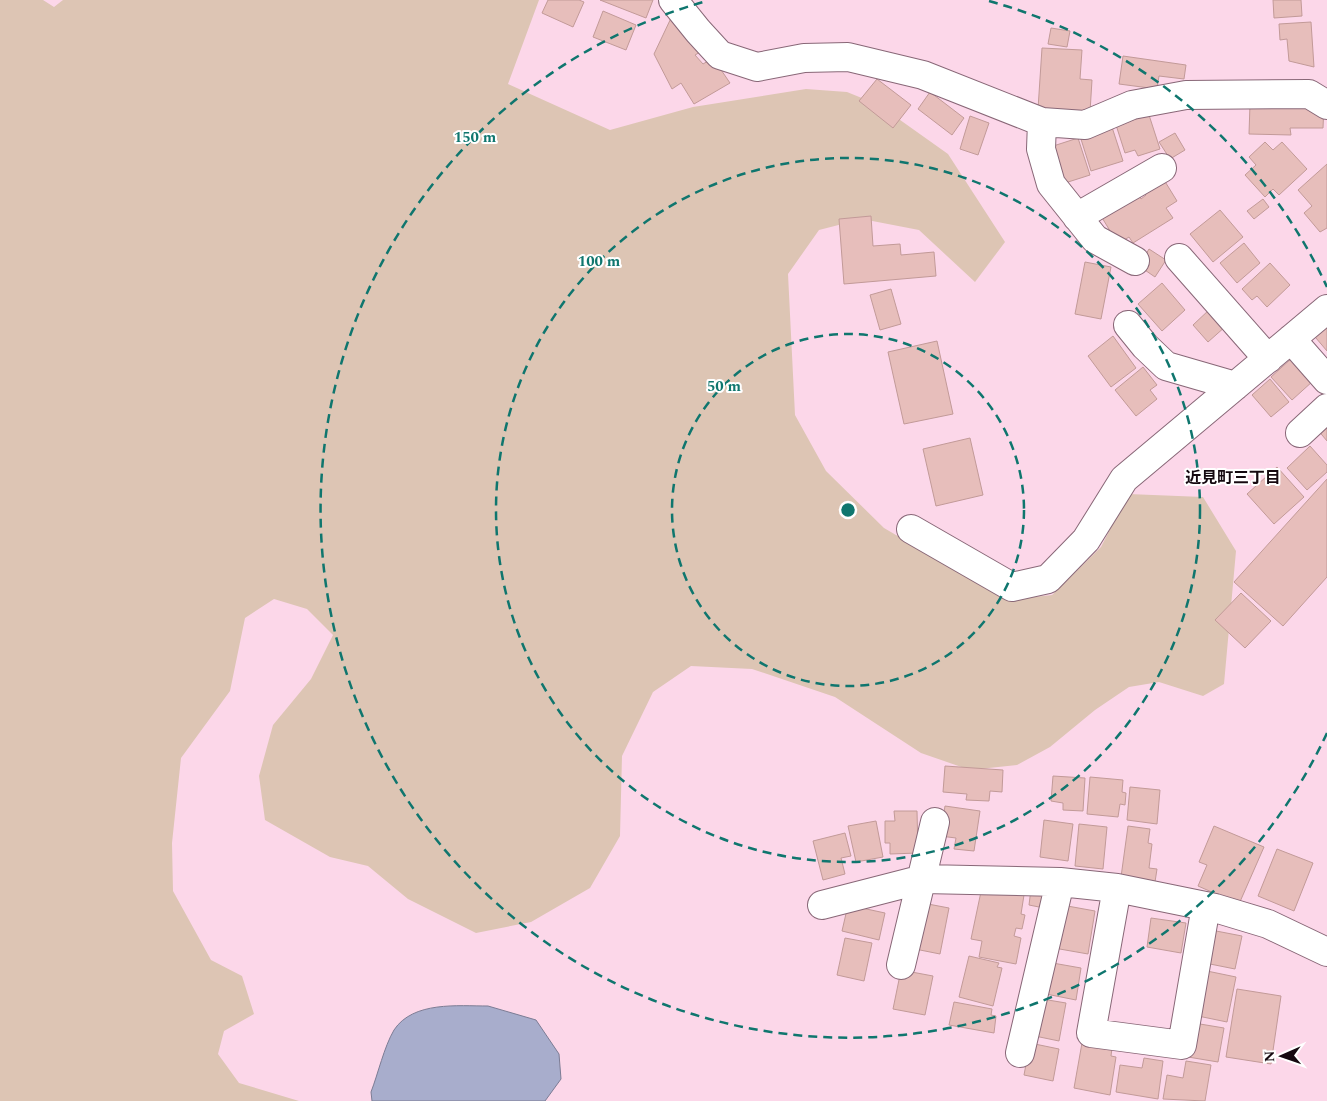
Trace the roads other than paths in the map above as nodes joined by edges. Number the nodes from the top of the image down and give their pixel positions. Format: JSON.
{"nodes":[{"id":1,"x":673,"y":0,"type":"edge"},
{"id":2,"x":1327,"y":104,"type":"edge"},
{"id":3,"x":1042,"y":122,"type":"junction"},
{"id":4,"x":1162,"y":168,"type":"dead end"},
{"id":5,"x":1077,"y":216,"type":"junction"},
{"id":6,"x":1179,"y":258,"type":"dead end"},
{"id":7,"x":1134,"y":261,"type":"dead end"},
{"id":8,"x":1327,"y":309,"type":"edge"},
{"id":9,"x":1128,"y":325,"type":"dead end"},
{"id":10,"x":1291,"y":339,"type":"junction"},
{"id":11,"x":1268,"y":359,"type":"junction"},
{"id":12,"x":1327,"y":380,"type":"edge"},
{"id":13,"x":1235,"y":386,"type":"junction"},
{"id":14,"x":1327,"y":408,"type":"edge"},
{"id":15,"x":1300,"y":433,"type":"dead end"},
{"id":16,"x":912,"y":529,"type":"dead end"},
{"id":17,"x":935,"y":822,"type":"dead end"},
{"id":18,"x":923,"y":879,"type":"junction"},
{"id":19,"x":1060,"y":882,"type":"junction"},
{"id":20,"x":1117,"y":888,"type":"junction"},
{"id":21,"x":822,"y":905,"type":"dead end"},
{"id":22,"x":1206,"y":906,"type":"junction"},
{"id":23,"x":1327,"y":952,"type":"edge"},
{"id":24,"x":901,"y":965,"type":"dead end"},
{"id":25,"x":1020,"y":1053,"type":"dead end"}],
"edges":[{"from":1,"to":3,"type":"street"},
{"from":2,"to":3,"type":"street"},
{"from":3,"to":5,"type":"street"},
{"from":4,"to":5,"type":"street"},
{"from":5,"to":7,"type":"street"},
{"from":6,"to":11,"type":"street"},
{"from":8,"to":10,"type":"street"},
{"from":9,"to":13,"type":"street"},
{"from":10,"to":11,"type":"street"},
{"from":10,"to":12,"type":"street"},
{"from":11,"to":13,"type":"street"},
{"from":13,"to":16,"type":"street"},
{"from":14,"to":15,"type":"street"},
{"from":17,"to":18,"type":"street"},
{"from":18,"to":19,"type":"street"},
{"from":18,"to":21,"type":"street"},
{"from":18,"to":24,"type":"street"},
{"from":19,"to":20,"type":"street"},
{"from":19,"to":25,"type":"street"},
{"from":20,"to":22,"type":"street"},
{"from":20,"to":22,"type":"street"},
{"from":22,"to":23,"type":"street"}]}
